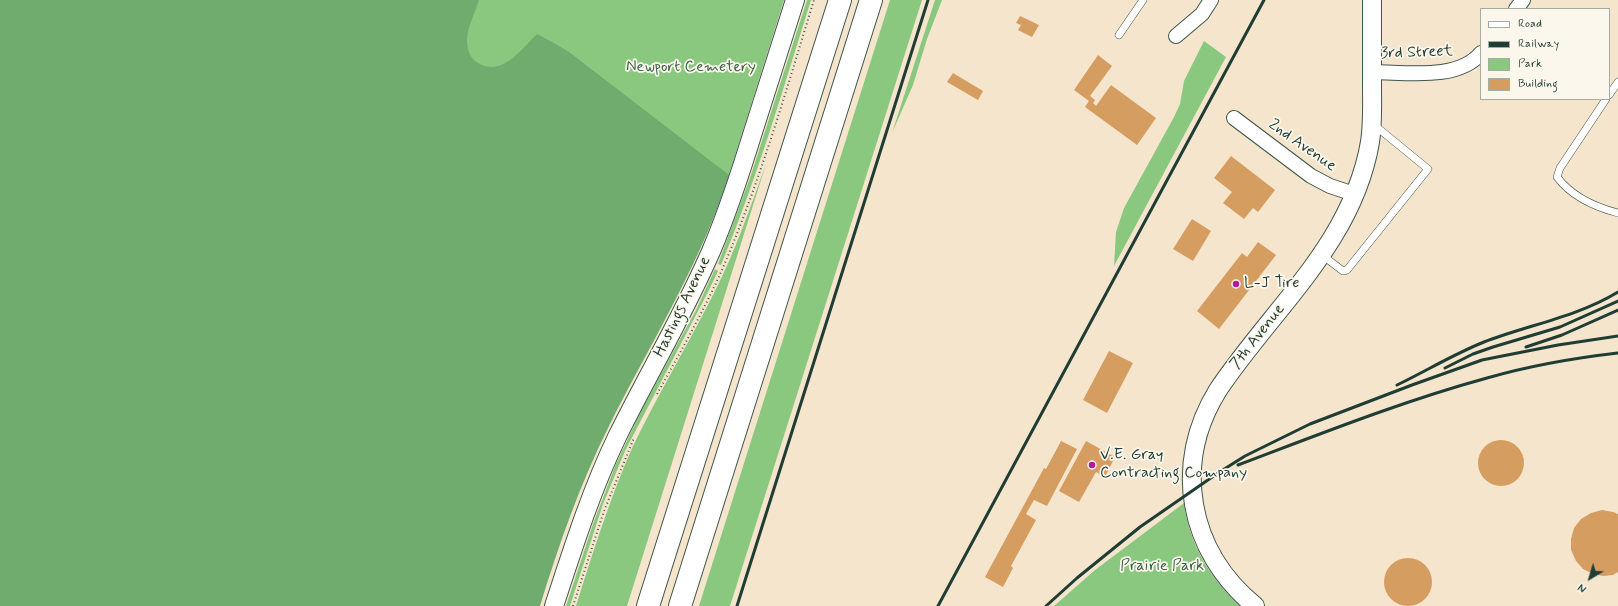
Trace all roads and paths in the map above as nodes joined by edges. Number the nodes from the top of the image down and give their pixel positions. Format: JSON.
{"nodes":[{"id":1,"x":795,"y":0,"type":"edge"},
{"id":2,"x":840,"y":0,"type":"edge"},
{"id":3,"x":871,"y":0,"type":"edge"},
{"id":4,"x":880,"y":0,"type":"edge"},
{"id":5,"x":1143,"y":0,"type":"edge"},
{"id":6,"x":1211,"y":0,"type":"edge"},
{"id":7,"x":1372,"y":0,"type":"edge"},
{"id":8,"x":1523,"y":0,"type":"edge"},
{"id":9,"x":1517,"y":8,"type":"edge"},
{"id":10,"x":1119,"y":35,"type":"dead end"},
{"id":11,"x":1176,"y":36,"type":"dead end"},
{"id":12,"x":1480,"y":54,"type":"edge"},
{"id":13,"x":1372,"y":72,"type":"junction"},
{"id":14,"x":1618,"y":82,"type":"edge"},
{"id":15,"x":1610,"y":94,"type":"edge"},
{"id":16,"x":1605,"y":100,"type":"edge"},
{"id":17,"x":1234,"y":118,"type":"dead end"},
{"id":18,"x":1372,"y":122,"type":"junction"},
{"id":19,"x":832,"y":125,"type":"junction"},
{"id":20,"x":1354,"y":194,"type":"junction"},
{"id":21,"x":1618,"y":213,"type":"edge"},
{"id":22,"x":1322,"y":255,"type":"junction"},
{"id":23,"x":554,"y":606,"type":"edge"},
{"id":24,"x":648,"y":606,"type":"edge"},
{"id":25,"x":680,"y":606,"type":"edge"},
{"id":26,"x":1255,"y":606,"type":"edge"}],
"edges":[{"from":1,"to":23,"type":"street","name":"Hastings Avenue"},
{"from":2,"to":24,"type":"highway"},
{"from":3,"to":19,"type":"highway"},
{"from":4,"to":19,"type":"highway"},
{"from":5,"to":10,"type":"lane"},
{"from":6,"to":11,"type":"street"},
{"from":7,"to":13,"type":"street","name":"7th Avenue"},
{"from":8,"to":9,"type":"street"},
{"from":12,"to":13,"type":"street","name":"3rd Street"},
{"from":13,"to":18,"type":"street","name":"7th Avenue"},
{"from":14,"to":15,"type":"lane"},
{"from":16,"to":21,"type":"lane"},
{"from":17,"to":20,"type":"street","name":"2nd Avenue"},
{"from":18,"to":20,"type":"street","name":"7th Avenue"},
{"from":18,"to":22,"type":"lane"},
{"from":19,"to":25,"type":"highway"},
{"from":20,"to":22,"type":"street","name":"7th Avenue"},
{"from":22,"to":26,"type":"street","name":"7th Avenue"}]}
